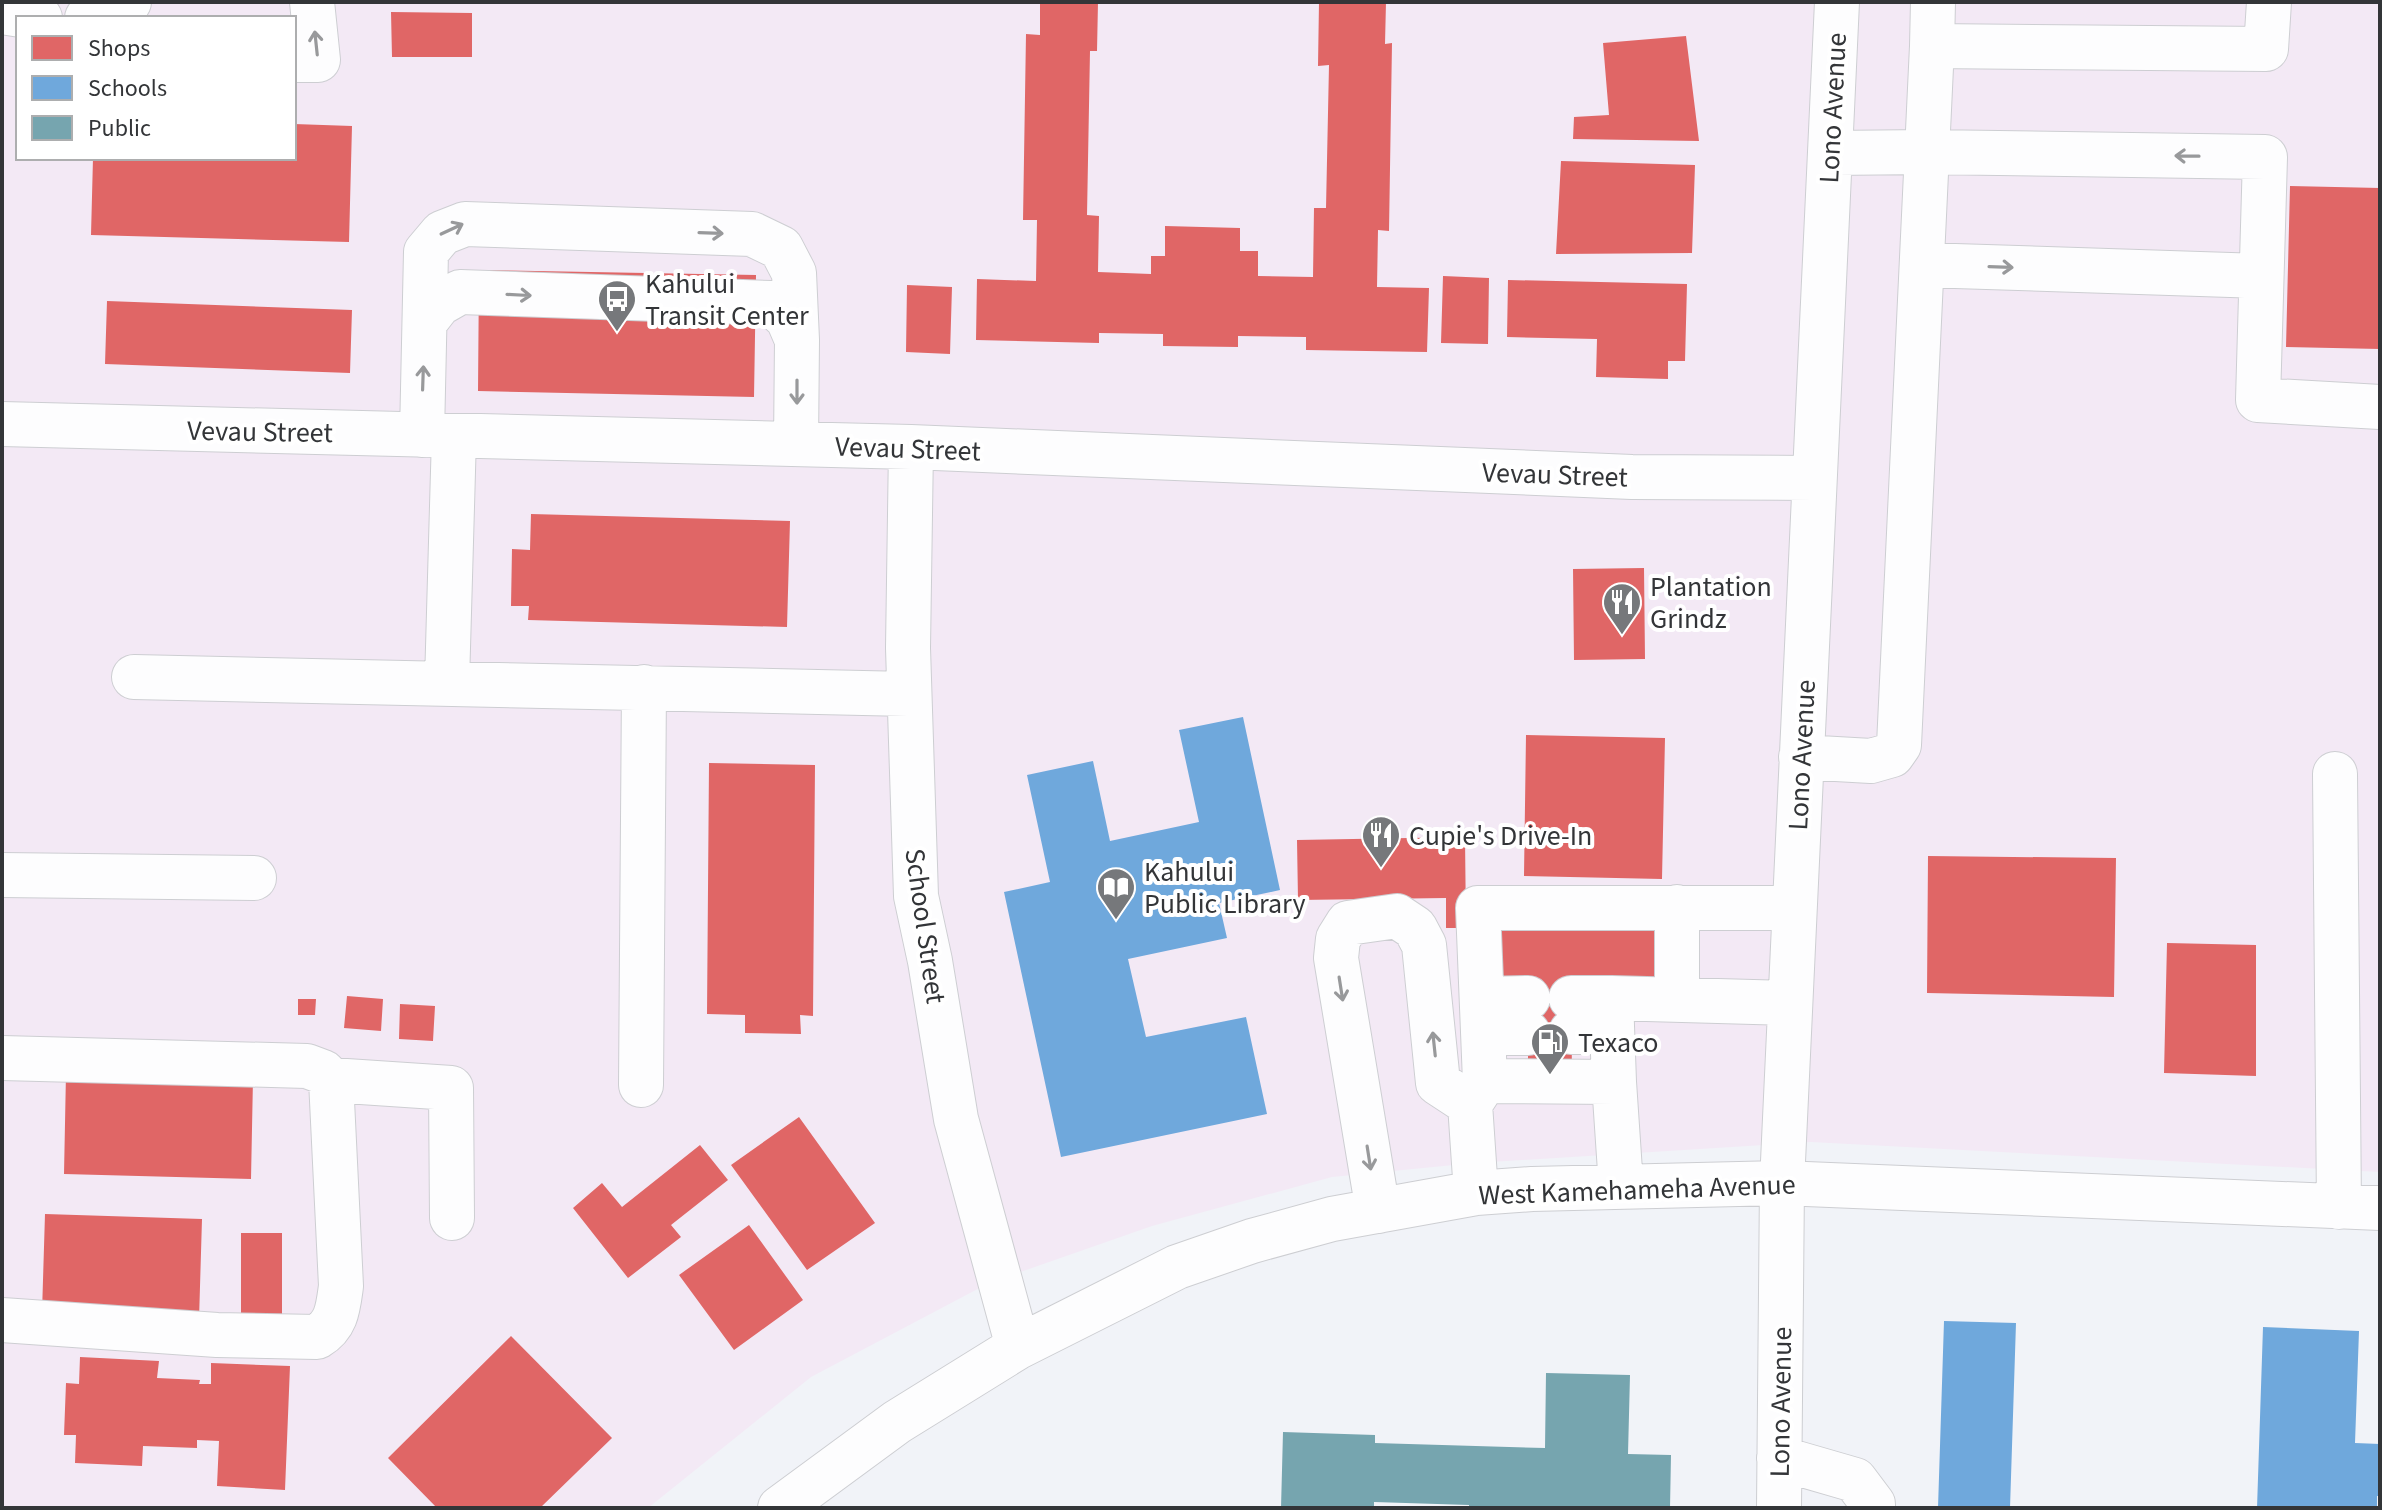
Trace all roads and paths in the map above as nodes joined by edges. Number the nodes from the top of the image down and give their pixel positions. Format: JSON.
{"nodes":[{"id":1,"x":129,"y":2,"type":"edge"},
{"id":2,"x":312,"y":2,"type":"edge"},
{"id":3,"x":1837,"y":2,"type":"edge"},
{"id":4,"x":1933,"y":2,"type":"edge"},
{"id":5,"x":2269,"y":2,"type":"edge"},
{"id":6,"x":2,"y":12,"type":"edge"},
{"id":7,"x":27,"y":16,"type":"edge"},
{"id":8,"x":92,"y":16,"type":"edge"},
{"id":9,"x":1932,"y":46,"type":"junction"},
{"id":10,"x":296,"y":60,"type":"edge"},
{"id":11,"x":1927,"y":152,"type":"junction"},
{"id":12,"x":1830,"y":153,"type":"junction"},
{"id":13,"x":1923,"y":265,"type":"junction"},
{"id":14,"x":2261,"y":276,"type":"junction"},
{"id":15,"x":425,"y":322,"type":"junction"},
{"id":16,"x":797,"y":340,"type":"junction"},
{"id":17,"x":2380,"y":407,"type":"edge"},
{"id":18,"x":2,"y":424,"type":"edge"},
{"id":19,"x":438,"y":435,"type":"junction"},
{"id":20,"x":796,"y":444,"type":"junction"},
{"id":21,"x":911,"y":447,"type":"junction"},
{"id":22,"x":1814,"y":478,"type":"junction"},
{"id":23,"x":134,"y":677,"type":"dead end"},
{"id":24,"x":447,"y":683,"type":"junction"},
{"id":25,"x":644,"y":687,"type":"junction"},
{"id":26,"x":908,"y":694,"type":"junction"},
{"id":27,"x":1801,"y":757,"type":"junction"},
{"id":28,"x":2335,"y":774,"type":"dead end"},
{"id":29,"x":2,"y":875,"type":"edge"},
{"id":30,"x":254,"y":878,"type":"dead end"},
{"id":31,"x":1677,"y":907,"type":"junction"},
{"id":32,"x":1794,"y":908,"type":"junction"},
{"id":33,"x":1677,"y":1000,"type":"junction"},
{"id":34,"x":1790,"y":1003,"type":"junction"},
{"id":35,"x":1483,"y":1016,"type":"junction"},
{"id":36,"x":1528,"y":1016,"type":"dead end"},
{"id":37,"x":2,"y":1058,"type":"edge"},
{"id":38,"x":331,"y":1080,"type":"junction"},
{"id":39,"x":1614,"y":1082,"type":"junction"},
{"id":40,"x":641,"y":1085,"type":"dead end"},
{"id":41,"x":1477,"y":1093,"type":"junction"},
{"id":42,"x":1782,"y":1183,"type":"junction"},
{"id":43,"x":1621,"y":1186,"type":"junction"},
{"id":44,"x":1476,"y":1193,"type":"junction"},
{"id":45,"x":2360,"y":1208,"type":"edge"},
{"id":46,"x":1378,"y":1211,"type":"junction"},
{"id":47,"x":452,"y":1218,"type":"dead end"},
{"id":48,"x":2,"y":1320,"type":"edge"},
{"id":49,"x":1018,"y":1347,"type":"junction"},
{"id":50,"x":1779,"y":1458,"type":"junction"},
{"id":51,"x":780,"y":1508,"type":"edge"},
{"id":52,"x":1779,"y":1508,"type":"edge"},
{"id":53,"x":1873,"y":1508,"type":"edge"}],
"edges":[{"from":1,"to":8,"type":"street"},
{"from":10,"to":2,"type":"street","one_way":true},
{"from":3,"to":12,"type":"street","name":"Lono Avenue"},
{"from":4,"to":9,"type":"street"},
{"from":5,"to":9,"type":"street"},
{"from":6,"to":7,"type":"street"},
{"from":9,"to":11,"type":"street"},
{"from":11,"to":12,"type":"street"},
{"from":11,"to":13,"type":"street"},
{"from":14,"to":11,"type":"street","one_way":true},
{"from":12,"to":22,"type":"street","name":"Lono Avenue"},
{"from":13,"to":14,"type":"street","one_way":true},
{"from":13,"to":27,"type":"street"},
{"from":14,"to":17,"type":"street"},
{"from":15,"to":16,"type":"street","one_way":true},
{"from":15,"to":16,"type":"street","one_way":true},
{"from":19,"to":15,"type":"street","one_way":true},
{"from":16,"to":20,"type":"street","one_way":true},
{"from":18,"to":19,"type":"street","name":"Vevau Street"},
{"from":19,"to":20,"type":"street","name":"Vevau Street"},
{"from":19,"to":24,"type":"street"},
{"from":20,"to":21,"type":"street","name":"Vevau Street"},
{"from":21,"to":22,"type":"street","name":"Vevau Street"},
{"from":21,"to":26,"type":"street","name":"School Street"},
{"from":22,"to":27,"type":"street","name":"Lono Avenue"},
{"from":23,"to":24,"type":"street"},
{"from":24,"to":25,"type":"street"},
{"from":25,"to":26,"type":"street"},
{"from":25,"to":40,"type":"street"},
{"from":26,"to":49,"type":"street","name":"School Street"},
{"from":27,"to":32,"type":"street","name":"Lono Avenue"},
{"from":28,"to":45,"type":"street"},
{"from":29,"to":30,"type":"street"},
{"from":31,"to":32,"type":"street"},
{"from":31,"to":33,"type":"street"},
{"from":31,"to":35,"type":"street"},
{"from":32,"to":34,"type":"street","name":"Lono Avenue"},
{"from":33,"to":34,"type":"street"},
{"from":33,"to":39,"type":"street"},
{"from":34,"to":42,"type":"street","name":"Lono Avenue"},
{"from":35,"to":36,"type":"street"},
{"from":35,"to":41,"type":"street"},
{"from":37,"to":38,"type":"street"},
{"from":38,"to":47,"type":"street"},
{"from":38,"to":48,"type":"street"},
{"from":39,"to":41,"type":"street"},
{"from":39,"to":43,"type":"street"},
{"from":41,"to":44,"type":"street"},
{"from":41,"to":46,"type":"street","one_way":true},
{"from":42,"to":43,"type":"street","name":"West Kamehameha Avenue"},
{"from":42,"to":45,"type":"street","name":"West Kamehameha Avenue"},
{"from":42,"to":50,"type":"street","name":"Lono Avenue"},
{"from":43,"to":44,"type":"street","name":"West Kamehameha Avenue"},
{"from":44,"to":46,"type":"street","name":"West Kamehameha Avenue"},
{"from":46,"to":49,"type":"street","name":"West Kamehameha Avenue"},
{"from":49,"to":51,"type":"street","name":"West Kamehameha Avenue"},
{"from":50,"to":52,"type":"street","name":"Lono Avenue"},
{"from":50,"to":53,"type":"street"}]}
